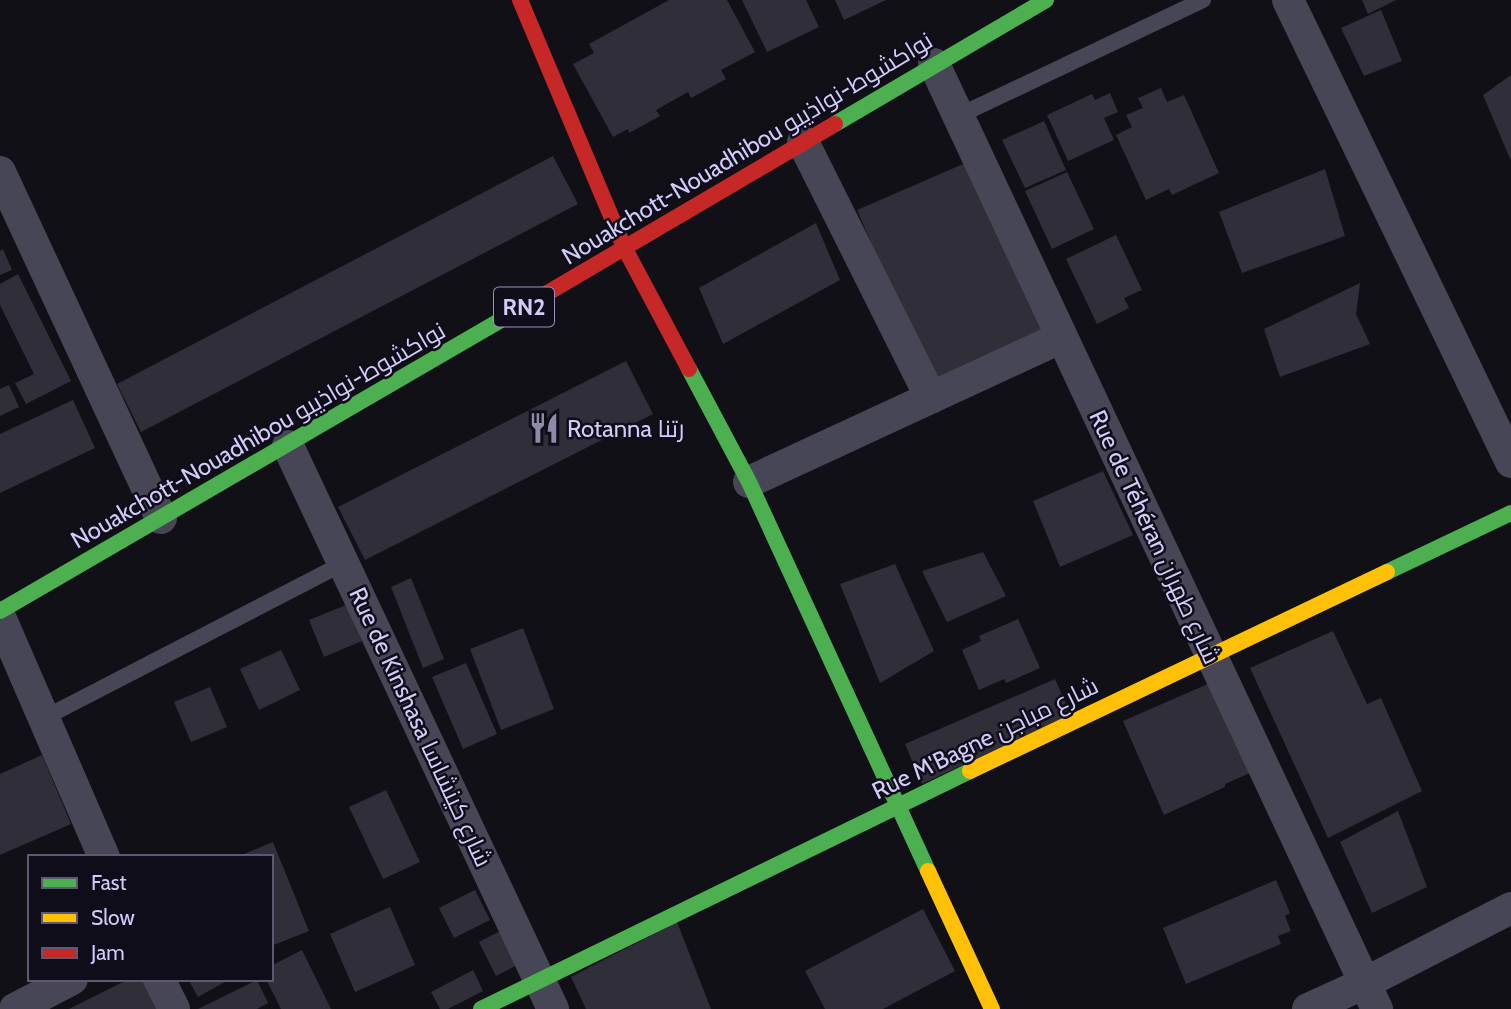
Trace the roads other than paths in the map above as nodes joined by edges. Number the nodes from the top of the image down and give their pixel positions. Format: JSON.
{"nodes":[{"id":1,"x":520,"y":0,"type":"edge"},
{"id":2,"x":1046,"y":0,"type":"edge"},
{"id":3,"x":1203,"y":0,"type":"edge"},
{"id":4,"x":1288,"y":0,"type":"edge"},
{"id":5,"x":934,"y":64,"type":"junction"},
{"id":6,"x":958,"y":116,"type":"junction"},
{"id":7,"x":803,"y":142,"type":"junction"},
{"id":8,"x":0,"y":172,"type":"edge"},
{"id":9,"x":624,"y":247,"type":"junction"},
{"id":10,"x":1062,"y":337,"type":"junction"},
{"id":11,"x":931,"y":398,"type":"junction"},
{"id":12,"x":288,"y":446,"type":"junction"},
{"id":13,"x":1511,"y":461,"type":"edge"},
{"id":14,"x":749,"y":482,"type":"junction"},
{"id":15,"x":1511,"y":513,"type":"edge"},
{"id":16,"x":161,"y":518,"type":"junction"},
{"id":17,"x":344,"y":563,"type":"junction"},
{"id":18,"x":0,"y":611,"type":"edge"},
{"id":19,"x":0,"y":617,"type":"edge"},
{"id":20,"x":1211,"y":655,"type":"junction"},
{"id":21,"x":44,"y":718,"type":"junction"},
{"id":22,"x":898,"y":805,"type":"junction"},
{"id":23,"x":103,"y":855,"type":"edge"},
{"id":24,"x":1511,"y":908,"type":"edge"},
{"id":25,"x":540,"y":980,"type":"junction"},
{"id":26,"x":68,"y":981,"type":"edge"},
{"id":27,"x":160,"y":981,"type":"edge"},
{"id":28,"x":1371,"y":996,"type":"edge"},
{"id":29,"x":15,"y":1009,"type":"edge"},
{"id":30,"x":174,"y":1009,"type":"edge"},
{"id":31,"x":481,"y":1009,"type":"edge"},
{"id":32,"x":553,"y":1009,"type":"edge"},
{"id":33,"x":992,"y":1009,"type":"edge"},
{"id":34,"x":1308,"y":1009,"type":"edge"}],
"edges":[{"from":1,"to":9,"type":"main road"},
{"from":2,"to":5,"type":"main road","name":"Nouakchott-Nouadhibou نواكشوط-نواذيبو","number":"RN2"},
{"from":3,"to":6,"type":"lane"},
{"from":4,"to":13,"type":"street"},
{"from":5,"to":6,"type":"street","name":"Rue de Téhéran شارع طهران"},
{"from":5,"to":7,"type":"main road","name":"Nouakchott-Nouadhibou نواكشوط-نواذيبو","number":"RN2"},
{"from":6,"to":10,"type":"street","name":"Rue de Téhéran شارع طهران"},
{"from":7,"to":9,"type":"main road","name":"Nouakchott-Nouadhibou نواكشوط-نواذيبو","number":"RN2"},
{"from":7,"to":11,"type":"street"},
{"from":8,"to":16,"type":"street"},
{"from":9,"to":12,"type":"main road","name":"Nouakchott-Nouadhibou نواكشوط-نواذيبو","number":"RN2"},
{"from":9,"to":14,"type":"main road"},
{"from":10,"to":11,"type":"street"},
{"from":10,"to":20,"type":"street","name":"Rue de Téhéran شارع طهران"},
{"from":11,"to":14,"type":"street"},
{"from":12,"to":16,"type":"main road","name":"Nouakchott-Nouadhibou نواكشوط-نواذيبو","number":"RN2"},
{"from":12,"to":17,"type":"street","name":"Rue de Kinshasa شارع كينشاسا"},
{"from":14,"to":22,"type":"main road"},
{"from":15,"to":20,"type":"main road","name":"Rue M'Bagne شارع مباجن"},
{"from":16,"to":18,"type":"main road","name":"Nouakchott-Nouadhibou نواكشوط-نواذيبو","number":"RN2"},
{"from":17,"to":21,"type":"lane"},
{"from":17,"to":25,"type":"street","name":"Rue de Kinshasa شارع كينشاسا"},
{"from":19,"to":21,"type":"street"},
{"from":20,"to":22,"type":"main road","name":"Rue M'Bagne شارع مباجن"},
{"from":20,"to":28,"type":"street","name":"Rue de Téhéran شارع طهران"},
{"from":21,"to":23,"type":"street"},
{"from":22,"to":25,"type":"main road","name":"Rue M'Bagne شارع مباجن"},
{"from":22,"to":33,"type":"main road"},
{"from":24,"to":28,"type":"street"},
{"from":25,"to":31,"type":"main road","name":"Rue M'Bagne شارع مباجن"},
{"from":25,"to":32,"type":"street","name":"Rue de Kinshasa شارع كينشاسا"},
{"from":26,"to":29,"type":"street"},
{"from":27,"to":30,"type":"street"},
{"from":28,"to":34,"type":"street"}]}
